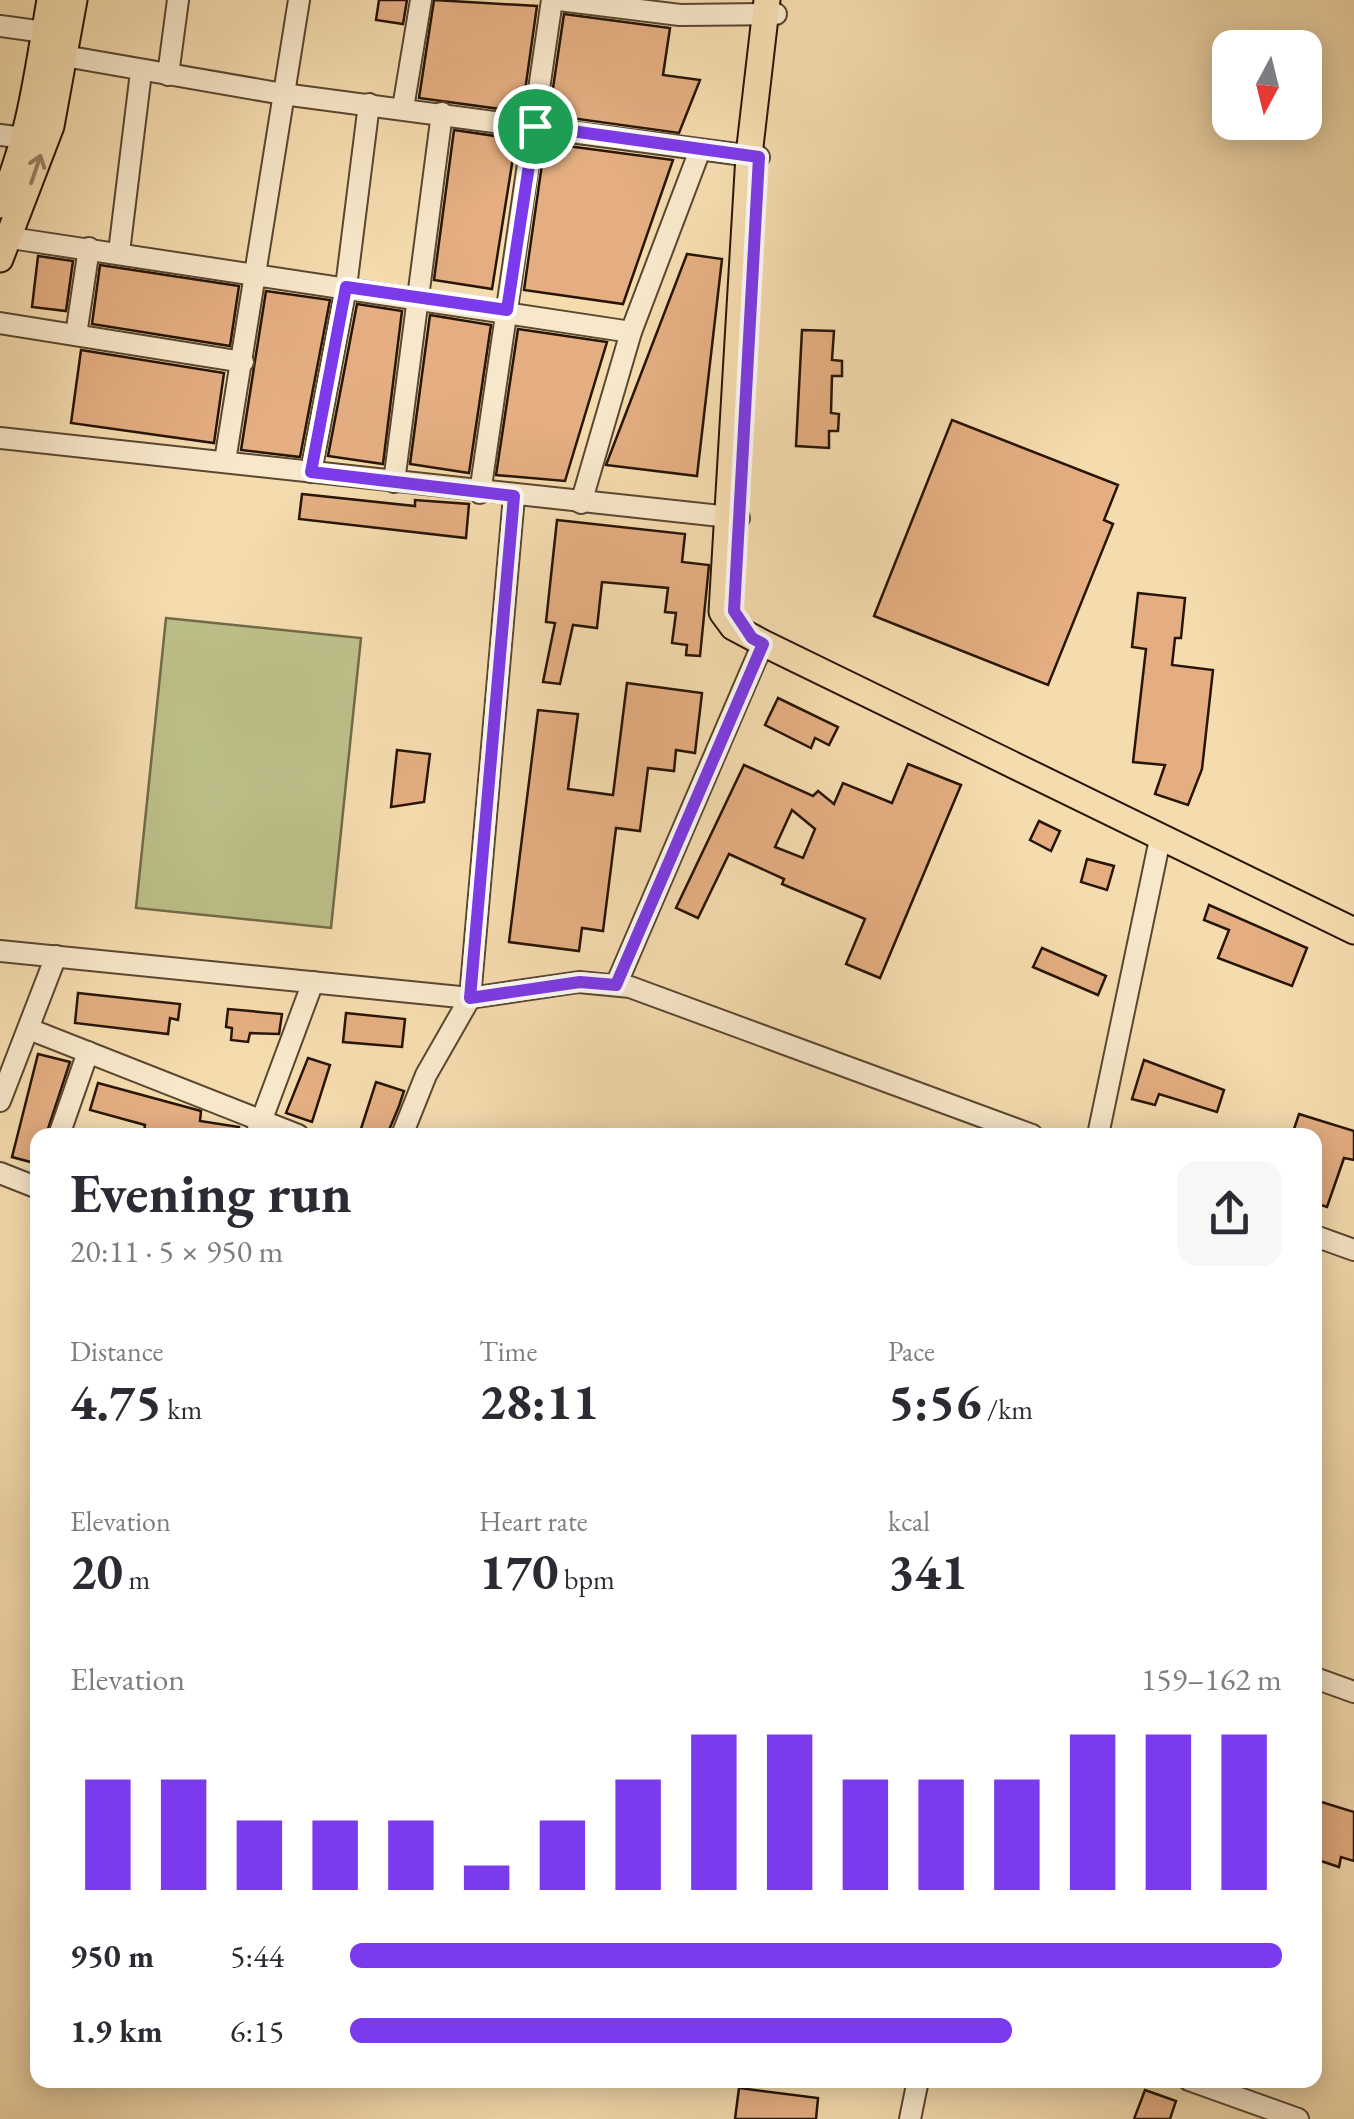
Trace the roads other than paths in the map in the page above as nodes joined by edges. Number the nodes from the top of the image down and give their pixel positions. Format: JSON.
{"nodes":[{"id":1,"x":50,"y":0,"type":"edge"},
{"id":2,"x":74,"y":0,"type":"edge"},
{"id":3,"x":178,"y":0,"type":"edge"},
{"id":4,"x":298,"y":0,"type":"edge"},
{"id":5,"x":420,"y":0,"type":"edge"},
{"id":6,"x":556,"y":0,"type":"edge"},
{"id":7,"x":771,"y":7,"type":"edge"},
{"id":8,"x":0,"y":26,"type":"edge"},
{"id":9,"x":50,"y":47,"type":"junction"},
{"id":10,"x":141,"y":72,"type":"junction"},
{"id":11,"x":168,"y":75,"type":"junction"},
{"id":12,"x":283,"y":94,"type":"junction"},
{"id":13,"x":369,"y":104,"type":"junction"},
{"id":14,"x":403,"y":108,"type":"junction"},
{"id":15,"x":442,"y":113,"type":"junction"},
{"id":16,"x":535,"y":126,"type":"junction"},
{"id":17,"x":12,"y":136,"type":"edge"},
{"id":18,"x":700,"y":150,"type":"junction"},
{"id":19,"x":754,"y":156,"type":"junction"},
{"id":20,"x":0,"y":204,"type":"edge"},
{"id":21,"x":6,"y":248,"type":"edge"},
{"id":22,"x":90,"y":248,"type":"junction"},
{"id":23,"x":120,"y":252,"type":"junction"},
{"id":24,"x":256,"y":273,"type":"junction"},
{"id":25,"x":346,"y":287,"type":"junction"},
{"id":26,"x":420,"y":298,"type":"junction"},
{"id":27,"x":507,"y":310,"type":"junction"},
{"id":28,"x":0,"y":323,"type":"edge"},
{"id":29,"x":632,"y":332,"type":"junction"},
{"id":30,"x":76,"y":335,"type":"junction"},
{"id":31,"x":243,"y":362,"type":"junction"},
{"id":32,"x":0,"y":438,"type":"edge"},
{"id":33,"x":225,"y":461,"type":"junction"},
{"id":34,"x":311,"y":472,"type":"junction"},
{"id":35,"x":394,"y":482,"type":"junction"},
{"id":36,"x":480,"y":492,"type":"junction"},
{"id":37,"x":514,"y":496,"type":"junction"},
{"id":38,"x":581,"y":503,"type":"junction"},
{"id":39,"x":733,"y":517,"type":"junction"},
{"id":40,"x":757,"y":641,"type":"junction"},
{"id":41,"x":1160,"y":840,"type":"junction"},
{"id":42,"x":1354,"y":931,"type":"edge"},
{"id":43,"x":0,"y":951,"type":"edge"},
{"id":44,"x":56,"y":956,"type":"junction"},
{"id":45,"x":314,"y":982,"type":"junction"},
{"id":46,"x":616,"y":985,"type":"junction"},
{"id":47,"x":470,"y":998,"type":"junction"},
{"id":48,"x":30,"y":1030,"type":"junction"},
{"id":49,"x":88,"y":1052,"type":"junction"},
{"id":50,"x":0,"y":1101,"type":"edge"},
{"id":51,"x":61,"y":1128,"type":"edge"},
{"id":52,"x":259,"y":1128,"type":"edge"},
{"id":53,"x":405,"y":1128,"type":"edge"},
{"id":54,"x":1013,"y":1128,"type":"edge"},
{"id":55,"x":1099,"y":1128,"type":"edge"},
{"id":56,"x":0,"y":1174,"type":"edge"},
{"id":57,"x":30,"y":1185,"type":"edge"},
{"id":58,"x":1322,"y":1239,"type":"edge"},
{"id":59,"x":1354,"y":1250,"type":"edge"},
{"id":60,"x":1322,"y":1681,"type":"edge"},
{"id":61,"x":1354,"y":1692,"type":"edge"},
{"id":62,"x":916,"y":2088,"type":"edge"},
{"id":63,"x":1211,"y":2088,"type":"edge"},
{"id":64,"x":910,"y":2119,"type":"edge"},
{"id":65,"x":1298,"y":2119,"type":"edge"}],
"edges":[{"from":1,"to":9,"type":"main road"},
{"from":2,"to":9,"type":"main road"},
{"from":3,"to":11,"type":"street"},
{"from":4,"to":12,"type":"street"},
{"from":5,"to":14,"type":"street"},
{"from":6,"to":7,"type":"street"},
{"from":6,"to":16,"type":"street"},
{"from":7,"to":19,"type":"main road"},
{"from":8,"to":9,"type":"street"},
{"from":9,"to":10,"type":"street"},
{"from":9,"to":17,"type":"main road"},
{"from":21,"to":9,"type":"main road","one_way":true},
{"from":10,"to":11,"type":"street"},
{"from":10,"to":23,"type":"street"},
{"from":11,"to":12,"type":"street"},
{"from":12,"to":13,"type":"street"},
{"from":12,"to":24,"type":"street"},
{"from":13,"to":14,"type":"street"},
{"from":13,"to":25,"type":"street"},
{"from":14,"to":15,"type":"street"},
{"from":15,"to":16,"type":"street"},
{"from":15,"to":26,"type":"street"},
{"from":16,"to":18,"type":"street"},
{"from":16,"to":27,"type":"street"},
{"from":17,"to":20,"type":"main road"},
{"from":18,"to":19,"type":"street"},
{"from":18,"to":29,"type":"street"},
{"from":19,"to":39,"type":"main road"},
{"from":21,"to":22,"type":"street"},
{"from":22,"to":23,"type":"street"},
{"from":22,"to":30,"type":"street"},
{"from":23,"to":24,"type":"street"},
{"from":24,"to":25,"type":"street"},
{"from":24,"to":31,"type":"street"},
{"from":25,"to":26,"type":"street"},
{"from":25,"to":34,"type":"street"},
{"from":26,"to":27,"type":"street"},
{"from":26,"to":35,"type":"street"},
{"from":27,"to":29,"type":"street"},
{"from":27,"to":36,"type":"street"},
{"from":28,"to":30,"type":"street"},
{"from":29,"to":38,"type":"street"},
{"from":30,"to":31,"type":"street"},
{"from":31,"to":33,"type":"street"},
{"from":32,"to":33,"type":"street"},
{"from":33,"to":34,"type":"street"},
{"from":34,"to":35,"type":"street"},
{"from":35,"to":36,"type":"street"},
{"from":36,"to":37,"type":"street"},
{"from":37,"to":38,"type":"street"},
{"from":37,"to":47,"type":"street"},
{"from":38,"to":39,"type":"street"},
{"from":39,"to":40,"type":"main road"},
{"from":40,"to":41,"type":"main road"},
{"from":40,"to":46,"type":"street"},
{"from":41,"to":42,"type":"main road"},
{"from":41,"to":55,"type":"street"},
{"from":43,"to":44,"type":"street"},
{"from":44,"to":45,"type":"street"},
{"from":44,"to":48,"type":"street"},
{"from":45,"to":47,"type":"street"},
{"from":45,"to":52,"type":"street"},
{"from":46,"to":47,"type":"street"},
{"from":46,"to":54,"type":"street"},
{"from":47,"to":53,"type":"street"},
{"from":48,"to":49,"type":"street"},
{"from":48,"to":50,"type":"street"},
{"from":49,"to":51,"type":"street"},
{"from":49,"to":52,"type":"street"},
{"from":56,"to":57,"type":"street"},
{"from":58,"to":59,"type":"street"},
{"from":60,"to":61,"type":"street"},
{"from":62,"to":64,"type":"street"},
{"from":63,"to":65,"type":"street"}]}
